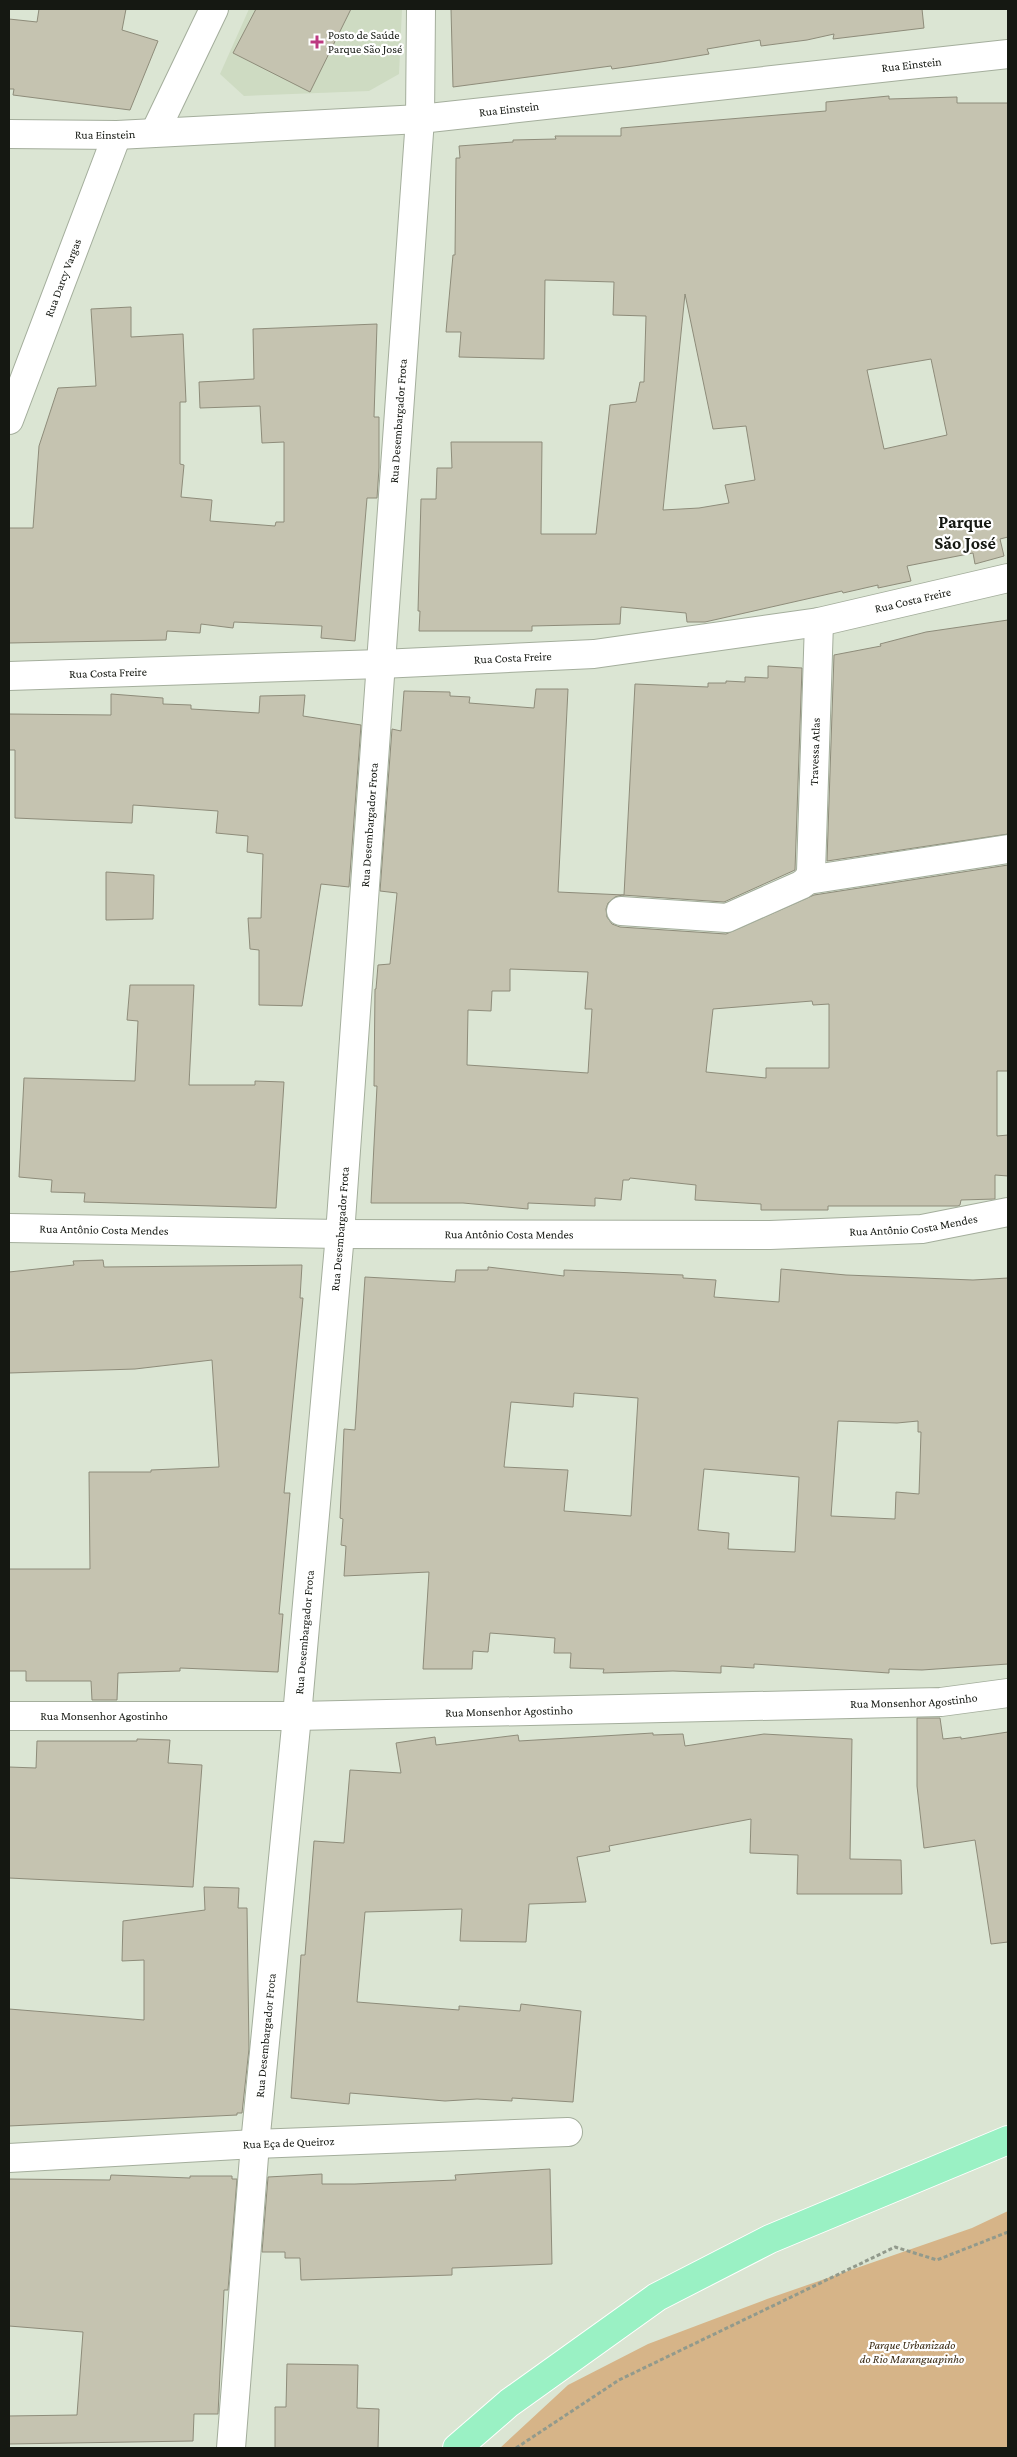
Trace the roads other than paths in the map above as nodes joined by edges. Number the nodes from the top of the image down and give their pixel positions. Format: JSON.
{"nodes":[{"id":1,"x":214,"y":9,"type":"edge"},
{"id":2,"x":421,"y":9,"type":"edge"},
{"id":3,"x":1007,"y":58,"type":"edge"},
{"id":4,"x":420,"y":120,"type":"junction"},
{"id":5,"x":155,"y":132,"type":"junction"},
{"id":6,"x":9,"y":134,"type":"edge"},
{"id":7,"x":117,"y":134,"type":"junction"},
{"id":8,"x":9,"y":420,"type":"edge"},
{"id":9,"x":1008,"y":578,"type":"edge"},
{"id":10,"x":820,"y":622,"type":"junction"},
{"id":11,"x":381,"y":664,"type":"junction"},
{"id":12,"x":9,"y":676,"type":"edge"},
{"id":13,"x":1008,"y":849,"type":"edge"},
{"id":14,"x":808,"y":880,"type":"junction"},
{"id":15,"x":621,"y":911,"type":"dead end"},
{"id":16,"x":1008,"y":1212,"type":"edge"},
{"id":17,"x":9,"y":1228,"type":"edge"},
{"id":18,"x":340,"y":1234,"type":"junction"},
{"id":19,"x":1008,"y":1694,"type":"edge"},
{"id":20,"x":9,"y":1716,"type":"edge"},
{"id":21,"x":297,"y":1716,"type":"junction"},
{"id":22,"x":568,"y":2132,"type":"dead end"},
{"id":23,"x":1008,"y":2140,"type":"edge"},
{"id":24,"x":255,"y":2144,"type":"junction"},
{"id":25,"x":9,"y":2158,"type":"edge"},
{"id":26,"x":231,"y":2448,"type":"edge"},
{"id":27,"x":457,"y":2448,"type":"edge"}],
"edges":[{"from":1,"to":5,"type":"street"},
{"from":2,"to":4,"type":"street","name":"Rua Desembargador Frota"},
{"from":3,"to":4,"type":"street","name":"Rua Einstein"},
{"from":4,"to":5,"type":"street","name":"Rua Einstein"},
{"from":4,"to":11,"type":"street","name":"Rua Desembargador Frota"},
{"from":5,"to":7,"type":"street","name":"Rua Einstein"},
{"from":6,"to":7,"type":"street","name":"Rua Einstein"},
{"from":7,"to":8,"type":"street","name":"Rua Darcy Vargas"},
{"from":9,"to":10,"type":"street","name":"Rua Costa Freire"},
{"from":10,"to":11,"type":"street","name":"Rua Costa Freire"},
{"from":10,"to":14,"type":"street","name":"Travessa Atlas"},
{"from":11,"to":12,"type":"street","name":"Rua Costa Freire"},
{"from":11,"to":18,"type":"street","name":"Rua Desembargador Frota"},
{"from":13,"to":14,"type":"street"},
{"from":14,"to":15,"type":"street"},
{"from":16,"to":18,"type":"street","name":"Rua Antônio Costa Mendes"},
{"from":17,"to":18,"type":"street","name":"Rua Antônio Costa Mendes"},
{"from":18,"to":21,"type":"street","name":"Rua Desembargador Frota"},
{"from":19,"to":21,"type":"street","name":"Rua Monsenhor Agostinho"},
{"from":20,"to":21,"type":"street","name":"Rua Monsenhor Agostinho"},
{"from":21,"to":24,"type":"street","name":"Rua Desembargador Frota"},
{"from":22,"to":24,"type":"street","name":"Rua Eça de Queiroz"},
{"from":23,"to":27,"type":"main road"},
{"from":24,"to":25,"type":"street","name":"Rua Eça de Queiroz"},
{"from":24,"to":26,"type":"street","name":"Rua Desembargador Frota"}]}
